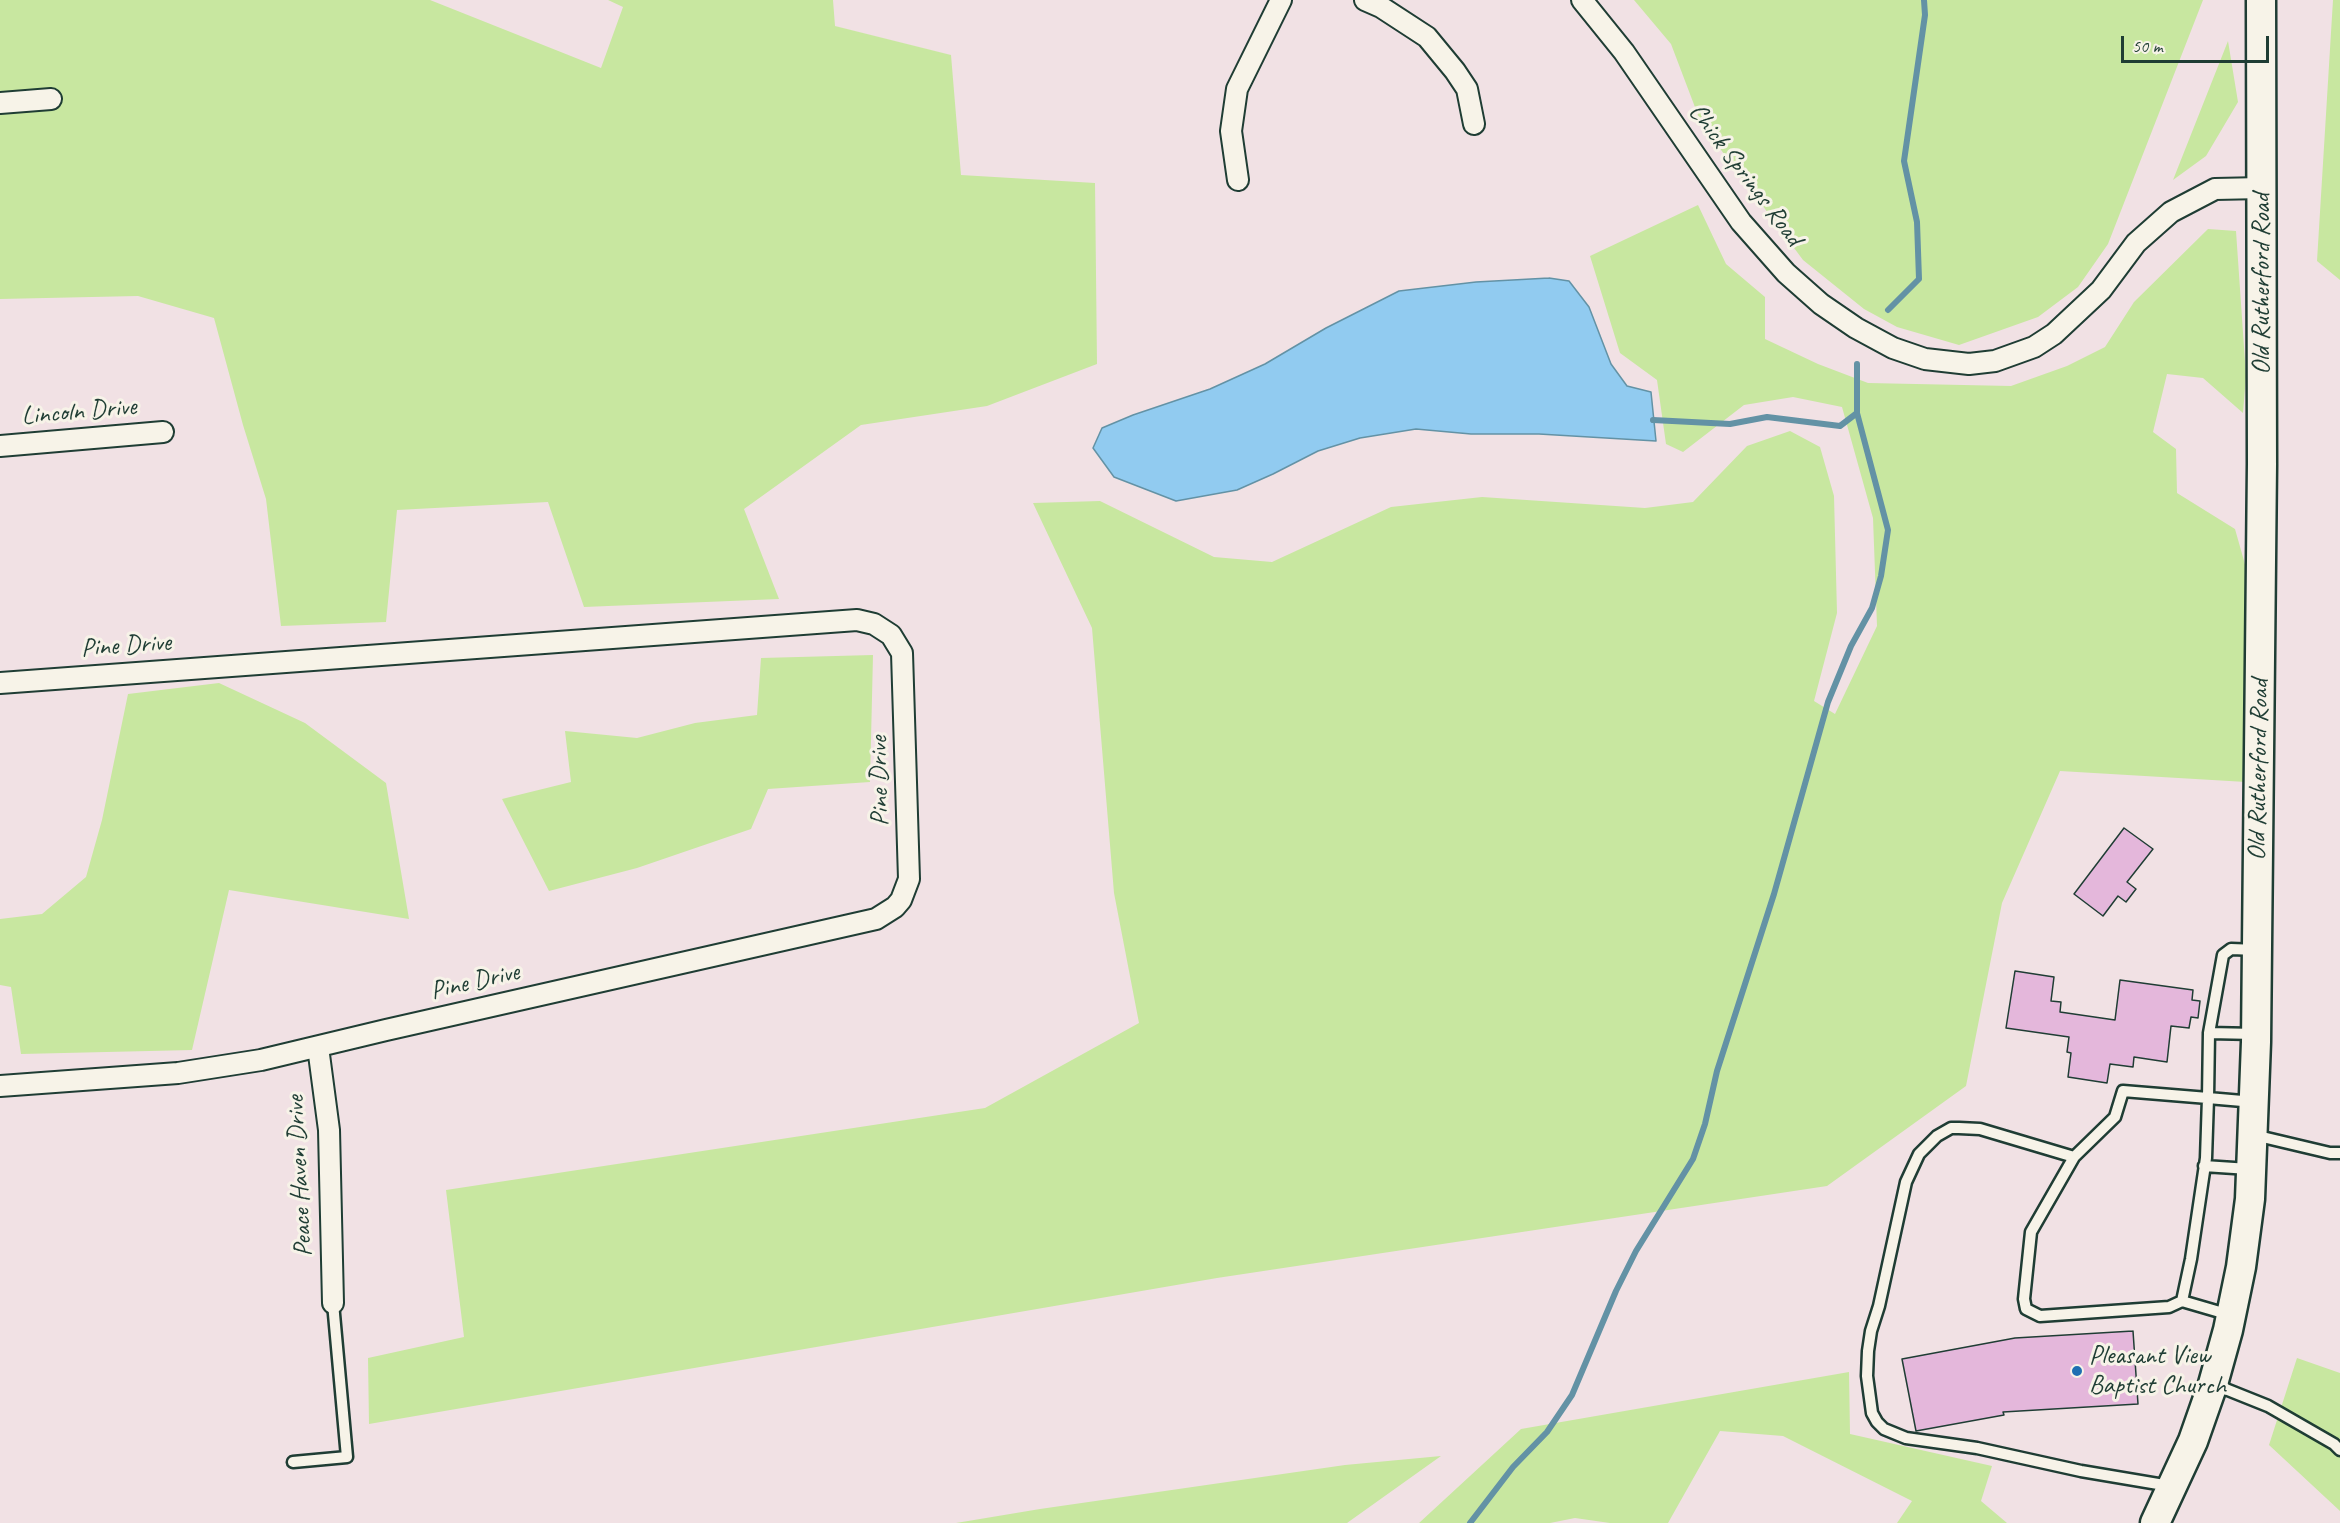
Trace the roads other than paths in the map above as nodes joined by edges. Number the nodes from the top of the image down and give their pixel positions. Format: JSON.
{"nodes":[{"id":1,"x":1281,"y":0,"type":"edge"},
{"id":2,"x":1365,"y":0,"type":"edge"},
{"id":3,"x":1582,"y":0,"type":"edge"},
{"id":4,"x":2261,"y":0,"type":"edge"},
{"id":5,"x":51,"y":99,"type":"dead end"},
{"id":6,"x":0,"y":103,"type":"edge"},
{"id":7,"x":1474,"y":124,"type":"dead end"},
{"id":8,"x":1238,"y":180,"type":"dead end"},
{"id":9,"x":2262,"y":188,"type":"junction"},
{"id":10,"x":163,"y":432,"type":"dead end"},
{"id":11,"x":0,"y":446,"type":"edge"},
{"id":12,"x":0,"y":682,"type":"edge"},
{"id":13,"x":2257,"y":950,"type":"junction"},
{"id":14,"x":2209,"y":1033,"type":"junction"},
{"id":15,"x":2256,"y":1034,"type":"junction"},
{"id":16,"x":318,"y":1047,"type":"junction"},
{"id":17,"x":0,"y":1086,"type":"edge"},
{"id":18,"x":2208,"y":1098,"type":"junction"},
{"id":19,"x":2255,"y":1102,"type":"junction"},
{"id":20,"x":2254,"y":1135,"type":"junction"},
{"id":21,"x":2340,"y":1153,"type":"edge"},
{"id":22,"x":2074,"y":1157,"type":"junction"},
{"id":23,"x":2204,"y":1166,"type":"junction"},
{"id":24,"x":2252,"y":1169,"type":"junction"},
{"id":25,"x":2182,"y":1301,"type":"junction"},
{"id":26,"x":333,"y":1302,"type":"joint"},
{"id":27,"x":2231,"y":1315,"type":"junction"},
{"id":28,"x":2213,"y":1384,"type":"junction"},
{"id":29,"x":2340,"y":1450,"type":"edge"},
{"id":30,"x":293,"y":1462,"type":"dead end"},
{"id":31,"x":2173,"y":1486,"type":"junction"},
{"id":32,"x":2155,"y":1523,"type":"edge"}],
"edges":[{"from":1,"to":8,"type":"street"},
{"from":2,"to":7,"type":"street"},
{"from":3,"to":9,"type":"street","name":"Chick Springs Road"},
{"from":4,"to":9,"type":"street","name":"Old Rutherford Road"},
{"from":5,"to":6,"type":"street"},
{"from":9,"to":13,"type":"street","name":"Old Rutherford Road"},
{"from":10,"to":11,"type":"street","name":"Lincoln Drive"},
{"from":12,"to":16,"type":"street","name":"Pine Drive"},
{"from":13,"to":14,"type":"lane"},
{"from":13,"to":15,"type":"street","name":"Old Rutherford Road"},
{"from":14,"to":15,"type":"lane"},
{"from":14,"to":18,"type":"lane"},
{"from":15,"to":19,"type":"street","name":"Old Rutherford Road"},
{"from":16,"to":17,"type":"street","name":"Pine Drive"},
{"from":16,"to":26,"type":"street","name":"Peace Haven Drive"},
{"from":18,"to":19,"type":"lane"},
{"from":18,"to":22,"type":"lane"},
{"from":18,"to":23,"type":"lane"},
{"from":19,"to":20,"type":"street","name":"Old Rutherford Road"},
{"from":20,"to":21,"type":"lane"},
{"from":20,"to":24,"type":"street","name":"Old Rutherford Road"},
{"from":22,"to":25,"type":"lane"},
{"from":22,"to":31,"type":"lane"},
{"from":23,"to":24,"type":"lane"},
{"from":23,"to":25,"type":"lane"},
{"from":24,"to":27,"type":"street","name":"Old Rutherford Road"},
{"from":25,"to":27,"type":"lane"},
{"from":26,"to":30,"type":"lane"},
{"from":27,"to":28,"type":"street","name":"Old Rutherford Road"},
{"from":28,"to":29,"type":"lane"},
{"from":28,"to":31,"type":"street","name":"Old Rutherford Road"},
{"from":31,"to":32,"type":"street","name":"Old Rutherford Road"}]}
